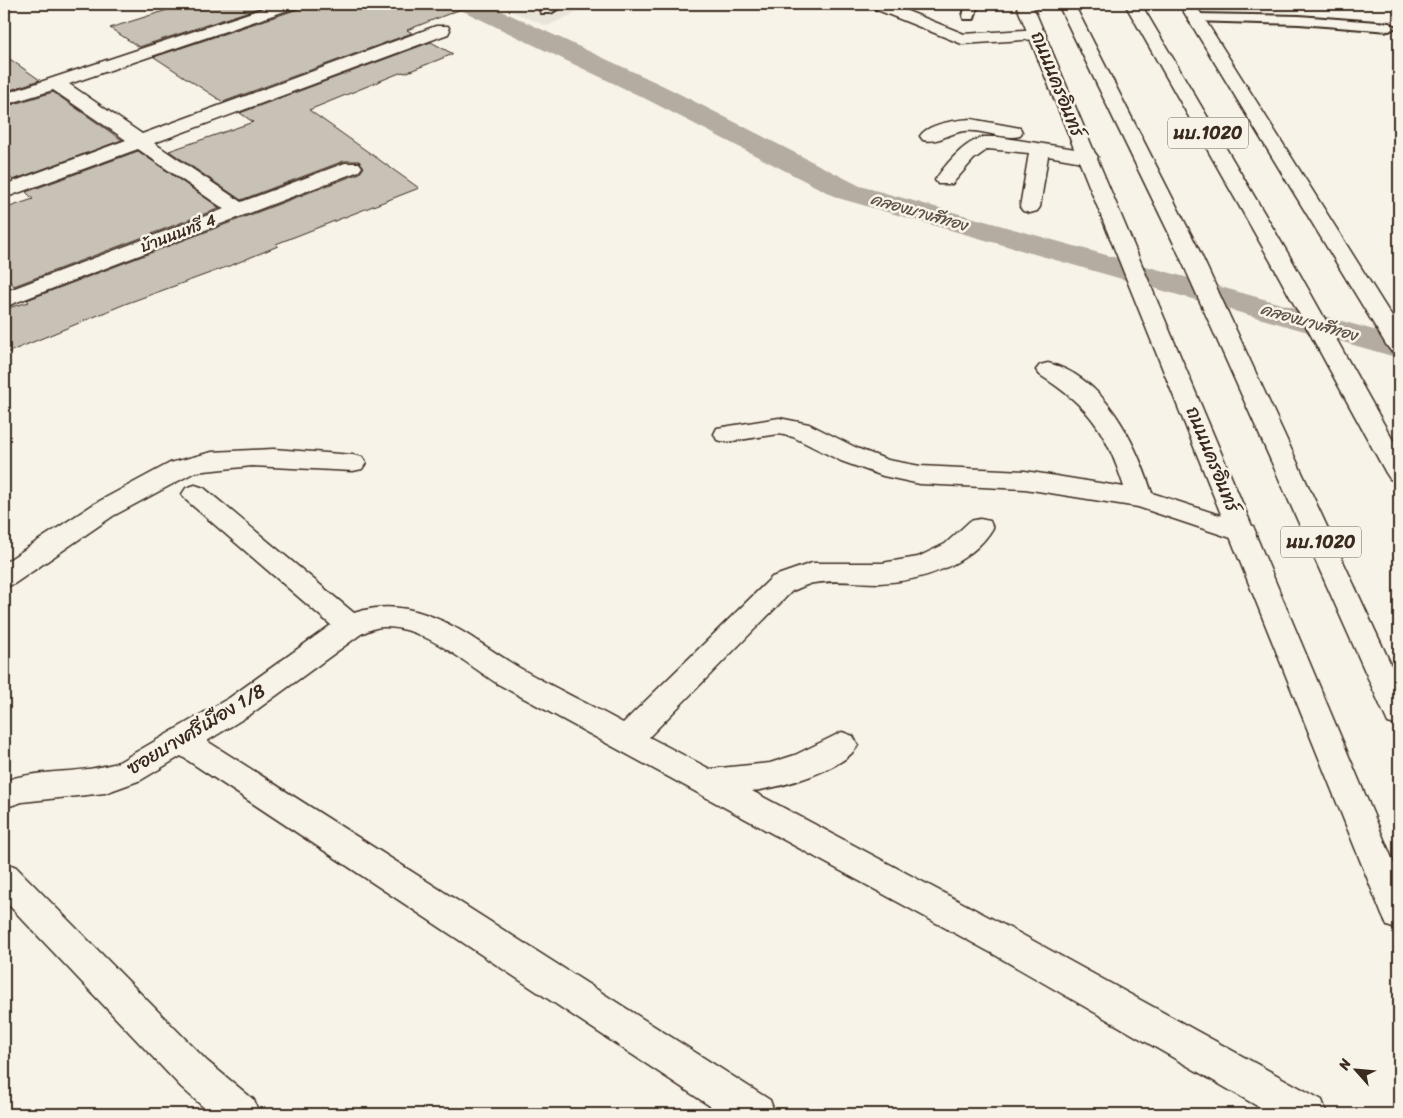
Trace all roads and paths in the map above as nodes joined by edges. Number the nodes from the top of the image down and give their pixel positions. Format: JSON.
{"nodes":[{"id":1,"x":291,"y":4,"type":"edge"},
{"id":2,"x":560,"y":4,"type":"edge"},
{"id":3,"x":1024,"y":4,"type":"edge"},
{"id":4,"x":1133,"y":4,"type":"edge"},
{"id":5,"x":1243,"y":4,"type":"edge"},
{"id":6,"x":881,"y":6,"type":"dead end"},
{"id":7,"x":1065,"y":7,"type":"edge"},
{"id":8,"x":546,"y":10,"type":"dead end"},
{"id":9,"x":1192,"y":11,"type":"edge"},
{"id":10,"x":1253,"y":18,"type":"junction"},
{"id":11,"x":1389,"y":26,"type":"dead end"},
{"id":12,"x":442,"y":30,"type":"dead end"},
{"id":13,"x":1038,"y":34,"type":"junction"},
{"id":14,"x":55,"y":83,"type":"junction"},
{"id":15,"x":4,"y":100,"type":"edge"},
{"id":16,"x":930,"y":136,"type":"dead end"},
{"id":17,"x":143,"y":142,"type":"junction"},
{"id":18,"x":1040,"y":151,"type":"junction"},
{"id":19,"x":1086,"y":151,"type":"junction"},
{"id":20,"x":352,"y":167,"type":"dead end"},
{"id":21,"x":946,"y":180,"type":"dead end"},
{"id":22,"x":4,"y":192,"type":"edge"},
{"id":23,"x":1030,"y":207,"type":"dead end"},
{"id":24,"x":238,"y":210,"type":"junction"},
{"id":25,"x":4,"y":300,"type":"edge"},
{"id":26,"x":1399,"y":346,"type":"edge"},
{"id":27,"x":1048,"y":370,"type":"dead end"},
{"id":28,"x":726,"y":434,"type":"dead end"},
{"id":29,"x":353,"y":463,"type":"dead end"},
{"id":30,"x":1399,"y":473,"type":"edge"},
{"id":31,"x":195,"y":494,"type":"dead end"},
{"id":32,"x":1141,"y":500,"type":"junction"},
{"id":33,"x":980,"y":528,"type":"dead end"},
{"id":34,"x":1243,"y":533,"type":"junction"},
{"id":35,"x":4,"y":577,"type":"edge"},
{"id":36,"x":361,"y":622,"type":"junction"},
{"id":37,"x":1399,"y":714,"type":"edge"},
{"id":38,"x":627,"y":739,"type":"junction"},
{"id":39,"x":182,"y":742,"type":"junction"},
{"id":40,"x":842,"y":744,"type":"dead end"},
{"id":41,"x":707,"y":782,"type":"junction"},
{"id":42,"x":4,"y":795,"type":"edge"},
{"id":43,"x":4,"y":877,"type":"edge"},
{"id":44,"x":1399,"y":915,"type":"edge"},
{"id":45,"x":240,"y":1114,"type":"edge"},
{"id":46,"x":756,"y":1114,"type":"edge"},
{"id":47,"x":1308,"y":1114,"type":"edge"}],
"edges":[{"from":1,"to":14,"type":"street"},
{"from":2,"to":8,"type":"lane"},
{"from":3,"to":13,"type":"street","name":"ถนนนครอินทร์","number":"นบ.1020"},
{"from":4,"to":30,"type":"street","number":"นบ.1020"},
{"from":5,"to":10,"type":"lane"},
{"from":6,"to":13,"type":"street"},
{"from":7,"to":37,"type":"street","name":"ถนนนครอินทร์","number":"นบ.1020"},
{"from":9,"to":10,"type":"lane"},
{"from":9,"to":26,"type":"street","number":"นบ.1020"},
{"from":10,"to":11,"type":"lane"},
{"from":12,"to":17,"type":"street"},
{"from":13,"to":19,"type":"street","name":"ถนนนครอินทร์","number":"นบ.1020"},
{"from":14,"to":15,"type":"street"},
{"from":14,"to":17,"type":"street"},
{"from":16,"to":19,"type":"street"},
{"from":17,"to":22,"type":"street"},
{"from":17,"to":24,"type":"street"},
{"from":18,"to":19,"type":"street"},
{"from":18,"to":21,"type":"street"},
{"from":18,"to":23,"type":"street"},
{"from":19,"to":34,"type":"street","name":"ถนนนครอินทร์","number":"นบ.1020"},
{"from":20,"to":24,"type":"street","name":"บ้านนนทรี 4"},
{"from":24,"to":25,"type":"street","name":"บ้านนนทรี 4"},
{"from":27,"to":32,"type":"street"},
{"from":28,"to":32,"type":"street"},
{"from":29,"to":35,"type":"street"},
{"from":31,"to":36,"type":"street"},
{"from":32,"to":34,"type":"street"},
{"from":33,"to":38,"type":"street"},
{"from":34,"to":44,"type":"street","name":"ถนนนครอินทร์","number":"นบ.1020"},
{"from":36,"to":38,"type":"street"},
{"from":36,"to":39,"type":"street","name":"ซอยบางศรีเมือง 1/8"},
{"from":38,"to":41,"type":"street"},
{"from":39,"to":42,"type":"street","name":"ซอยบางศรีเมือง 1/8"},
{"from":39,"to":46,"type":"street"},
{"from":40,"to":41,"type":"street"},
{"from":41,"to":47,"type":"street"},
{"from":43,"to":45,"type":"street"}]}
